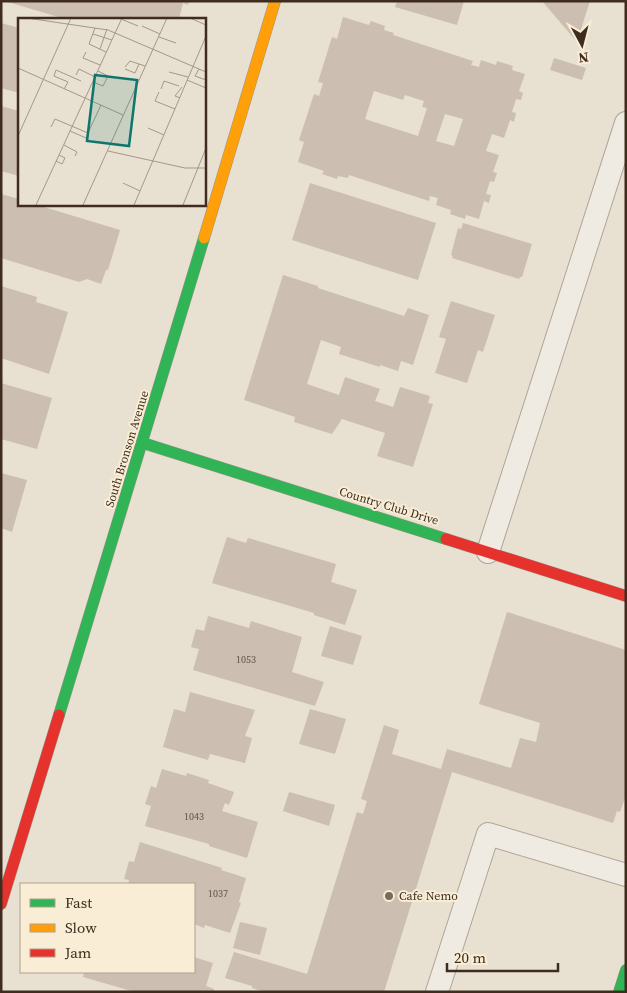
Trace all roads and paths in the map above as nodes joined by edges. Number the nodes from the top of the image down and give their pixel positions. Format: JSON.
{"nodes":[{"id":1,"x":275,"y":1,"type":"edge"},
{"id":2,"x":626,"y":123,"type":"edge"},
{"id":3,"x":143,"y":443,"type":"junction"},
{"id":4,"x":488,"y":552,"type":"junction"},
{"id":5,"x":626,"y":596,"type":"edge"},
{"id":6,"x":626,"y":875,"type":"edge"},
{"id":7,"x":1,"y":904,"type":"edge"},
{"id":8,"x":626,"y":970,"type":"edge"},
{"id":9,"x":437,"y":992,"type":"edge"},
{"id":10,"x":619,"y":992,"type":"edge"}],
"edges":[{"from":1,"to":3,"type":"street","name":"South Bronson Avenue"},
{"from":2,"to":4,"type":"lane"},
{"from":3,"to":4,"type":"street","name":"Country Club Drive"},
{"from":3,"to":7,"type":"street","name":"South Bronson Avenue"},
{"from":4,"to":5,"type":"street","name":"Country Club Drive"},
{"from":6,"to":9,"type":"lane"},
{"from":8,"to":10,"type":"street"}]}
